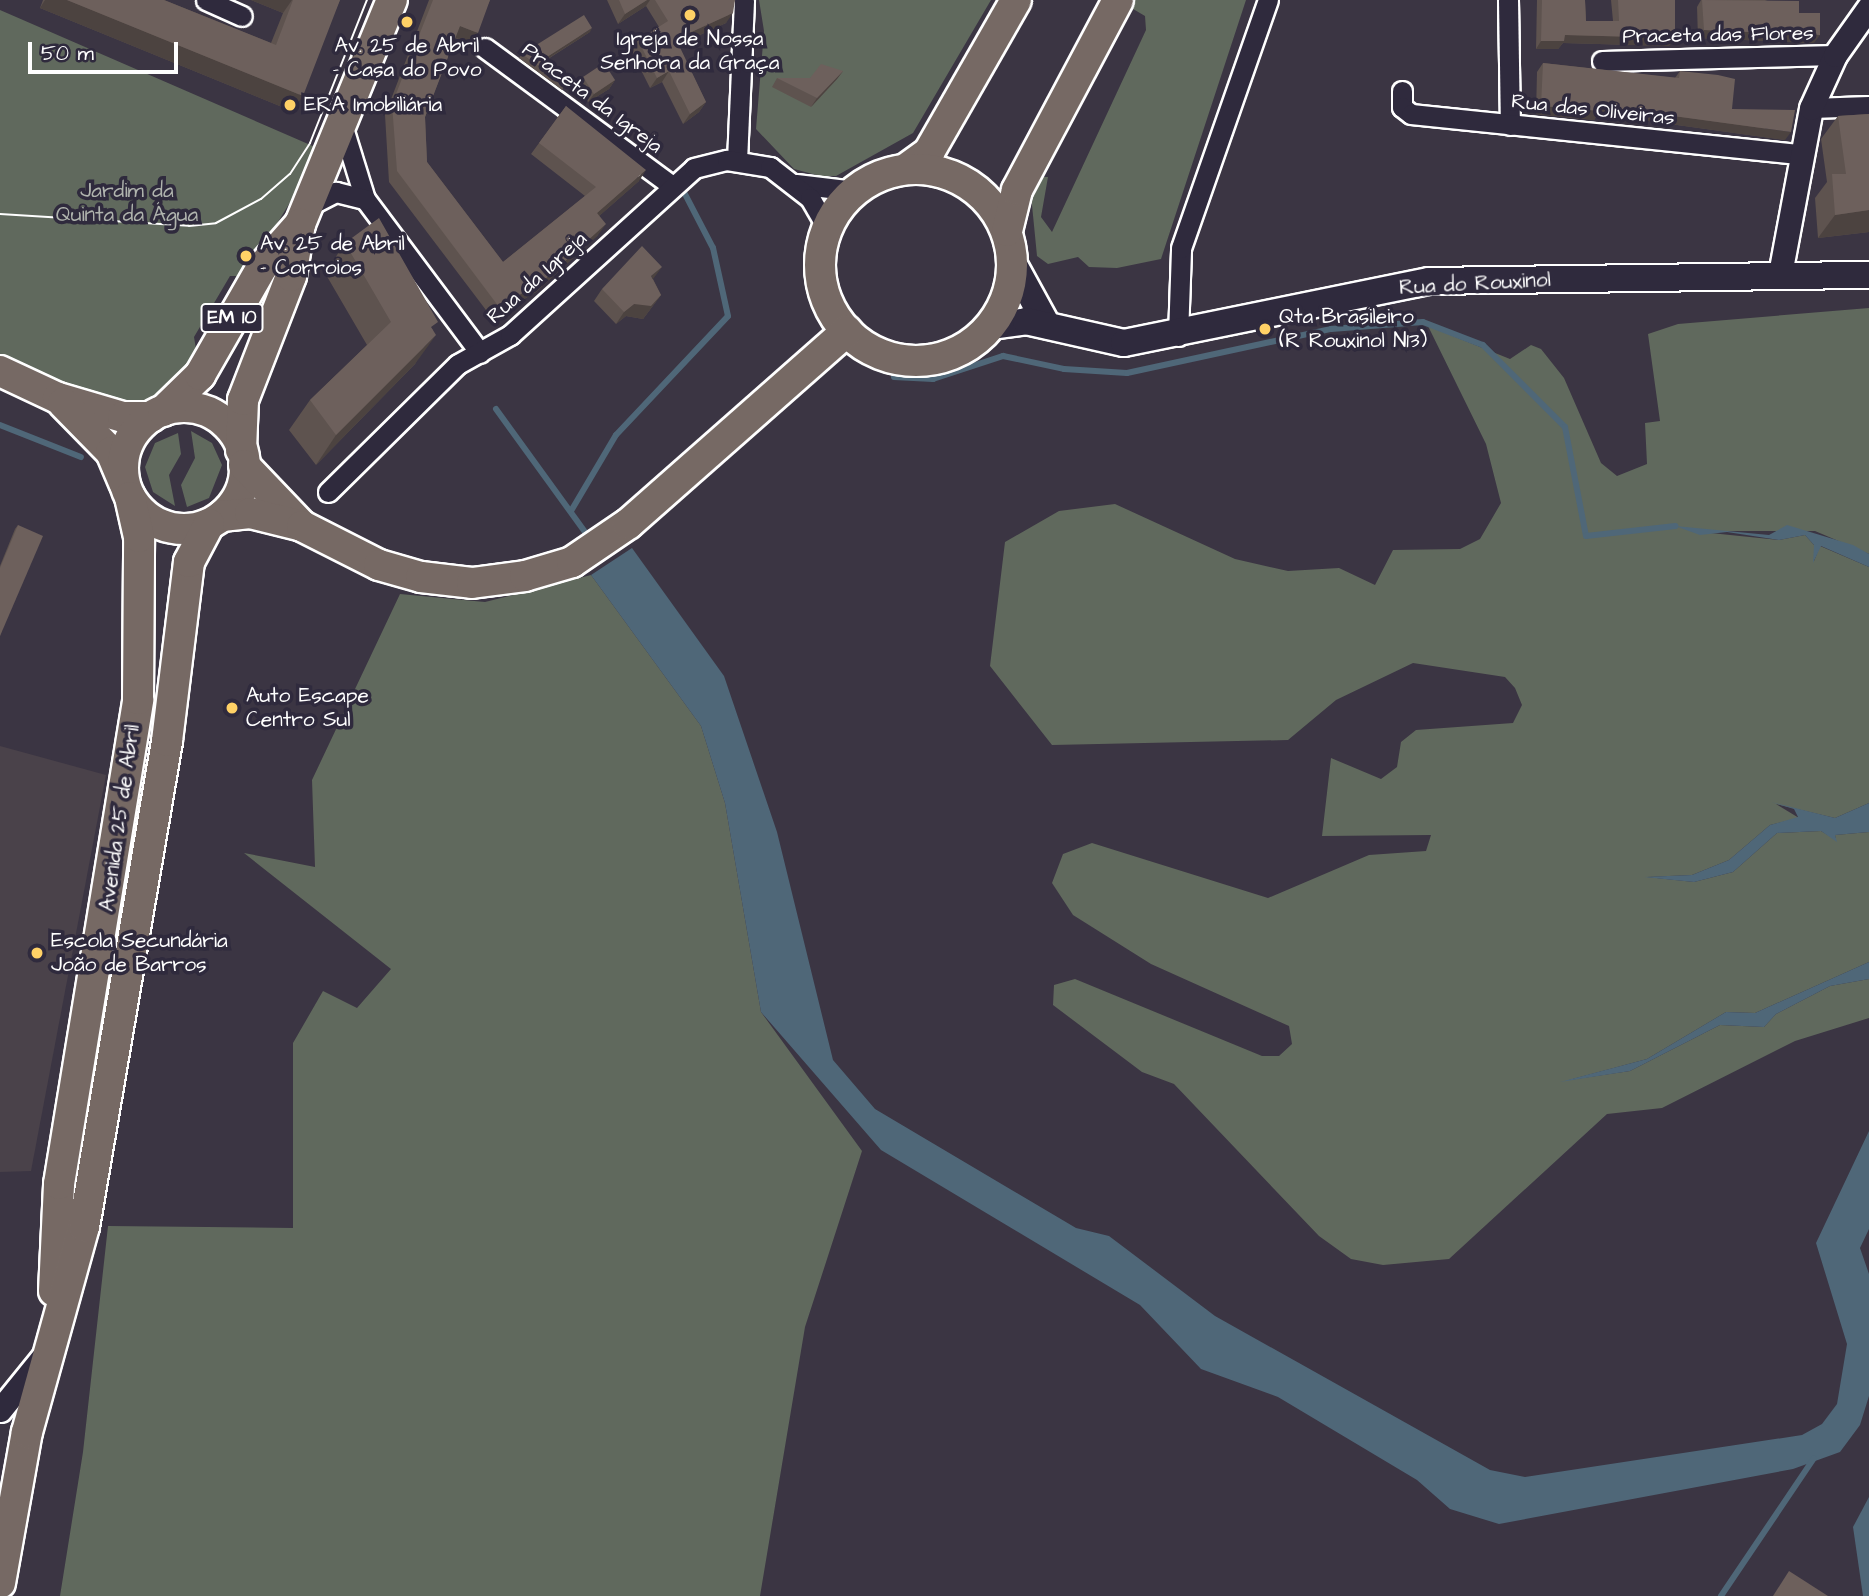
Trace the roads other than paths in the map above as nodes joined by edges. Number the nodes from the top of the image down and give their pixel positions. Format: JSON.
{"nodes":[{"id":1,"x":206,"y":0,"type":"edge"},
{"id":2,"x":392,"y":0,"type":"edge"},
{"id":3,"x":744,"y":0,"type":"edge"},
{"id":4,"x":1016,"y":0,"type":"edge"},
{"id":5,"x":1118,"y":0,"type":"edge"},
{"id":6,"x":1268,"y":0,"type":"edge"},
{"id":7,"x":1508,"y":0,"type":"edge"},
{"id":8,"x":1869,"y":8,"type":"edge"},
{"id":9,"x":242,"y":16,"type":"dead end"},
{"id":10,"x":485,"y":48,"type":"dead end"},
{"id":11,"x":1835,"y":55,"type":"junction"},
{"id":12,"x":1602,"y":61,"type":"dead end"},
{"id":13,"x":1402,"y":91,"type":"dead end"},
{"id":14,"x":1869,"y":106,"type":"edge"},
{"id":15,"x":1811,"y":108,"type":"junction"},
{"id":16,"x":1510,"y":125,"type":"junction"},
{"id":17,"x":343,"y":128,"type":"junction"},
{"id":18,"x":1798,"y":154,"type":"junction"},
{"id":19,"x":737,"y":161,"type":"junction"},
{"id":20,"x":906,"y":169,"type":"junction"},
{"id":21,"x":796,"y":184,"type":"junction"},
{"id":22,"x":671,"y":185,"type":"junction"},
{"id":23,"x":855,"y":191,"type":"junction"},
{"id":24,"x":365,"y":199,"type":"junction"},
{"id":25,"x":305,"y":214,"type":"junction"},
{"id":26,"x":827,"y":228,"type":"junction"},
{"id":27,"x":1007,"y":231,"type":"junction"},
{"id":28,"x":1013,"y":263,"type":"junction"},
{"id":29,"x":1780,"y":274,"type":"junction"},
{"id":30,"x":1869,"y":275,"type":"edge"},
{"id":31,"x":1047,"y":325,"type":"junction"},
{"id":32,"x":992,"y":326,"type":"junction"},
{"id":33,"x":847,"y":331,"type":"junction"},
{"id":34,"x":1178,"y":336,"type":"junction"},
{"id":35,"x":480,"y":353,"type":"junction"},
{"id":36,"x":0,"y":371,"type":"edge"},
{"id":37,"x":58,"y":398,"type":"junction"},
{"id":38,"x":157,"y":414,"type":"junction"},
{"id":39,"x":243,"y":457,"type":"junction"},
{"id":40,"x":127,"y":491,"type":"junction"},
{"id":41,"x":328,"y":492,"type":"dead end"},
{"id":42,"x":215,"y":520,"type":"junction"},
{"id":43,"x":303,"y":526,"type":"junction"},
{"id":44,"x":52,"y":1347,"type":"junction"},
{"id":45,"x":0,"y":1410,"type":"edge"},
{"id":46,"x":0,"y":1486,"type":"edge"},
{"id":47,"x":12,"y":1514,"type":"junction"},
{"id":48,"x":0,"y":1583,"type":"edge"}],
"edges":[{"from":1,"to":9,"type":"street"},
{"from":2,"to":17,"type":"main road","number":"EM 10"},
{"from":3,"to":19,"type":"street"},
{"from":4,"to":20,"type":"main road"},
{"from":5,"to":27,"type":"main road"},
{"from":6,"to":34,"type":"street"},
{"from":7,"to":16,"type":"street"},
{"from":8,"to":11,"type":"street"},
{"from":10,"to":22,"type":"street","name":"Praceta da Igreja"},
{"from":11,"to":12,"type":"street","name":"Praceta das Flores"},
{"from":11,"to":15,"type":"street"},
{"from":13,"to":16,"type":"street","name":"Rua das Oliveiras"},
{"from":14,"to":15,"type":"street"},
{"from":15,"to":18,"type":"street"},
{"from":16,"to":18,"type":"street","name":"Rua das Oliveiras"},
{"from":17,"to":24,"type":"street"},
{"from":17,"to":25,"type":"main road","number":"EM 10"},
{"from":18,"to":29,"type":"street"},
{"from":19,"to":21,"type":"street","name":"Rua da Igreja"},
{"from":19,"to":22,"type":"street","name":"Rua da Igreja"},
{"from":20,"to":23,"type":"main road"},
{"from":20,"to":27,"type":"main road"},
{"from":21,"to":23,"type":"street","name":"Rua da Igreja"},
{"from":21,"to":26,"type":"street","name":"Rua da Igreja"},
{"from":22,"to":35,"type":"street","name":"Rua da Igreja"},
{"from":23,"to":26,"type":"main road"},
{"from":24,"to":25,"type":"street"},
{"from":24,"to":35,"type":"street"},
{"from":25,"to":38,"type":"main road","number":"EM 10"},
{"from":25,"to":39,"type":"main road","number":"EM 10"},
{"from":26,"to":33,"type":"main road"},
{"from":27,"to":28,"type":"main road"},
{"from":28,"to":31,"type":"main road"},
{"from":28,"to":32,"type":"main road"},
{"from":29,"to":30,"type":"main road","name":"Rua do Rouxinol"},
{"from":29,"to":34,"type":"main road","name":"Rua do Rouxinol"},
{"from":31,"to":32,"type":"main road","name":"Rua do Rouxinol"},
{"from":31,"to":34,"type":"main road","name":"Rua do Rouxinol"},
{"from":32,"to":33,"type":"main road"},
{"from":33,"to":43,"type":"main road"},
{"from":35,"to":41,"type":"street","name":"Rua da Igreja"},
{"from":36,"to":37,"type":"main road"},
{"from":37,"to":38,"type":"main road"},
{"from":37,"to":40,"type":"main road"},
{"from":38,"to":39,"type":"main road"},
{"from":38,"to":40,"type":"main road"},
{"from":39,"to":42,"type":"main road"},
{"from":39,"to":43,"type":"main road"},
{"from":40,"to":42,"type":"main road"},
{"from":40,"to":44,"type":"main road","name":"Avenida 25 de Abril"},
{"from":42,"to":43,"type":"main road"},
{"from":42,"to":44,"type":"main road","name":"Avenida 25 de Abril"},
{"from":44,"to":45,"type":"street"},
{"from":44,"to":47,"type":"main road","name":"Avenida 25 de Abril"},
{"from":46,"to":47,"type":"street"},
{"from":47,"to":48,"type":"main road","name":"Avenida 25 de Abril"}]}
